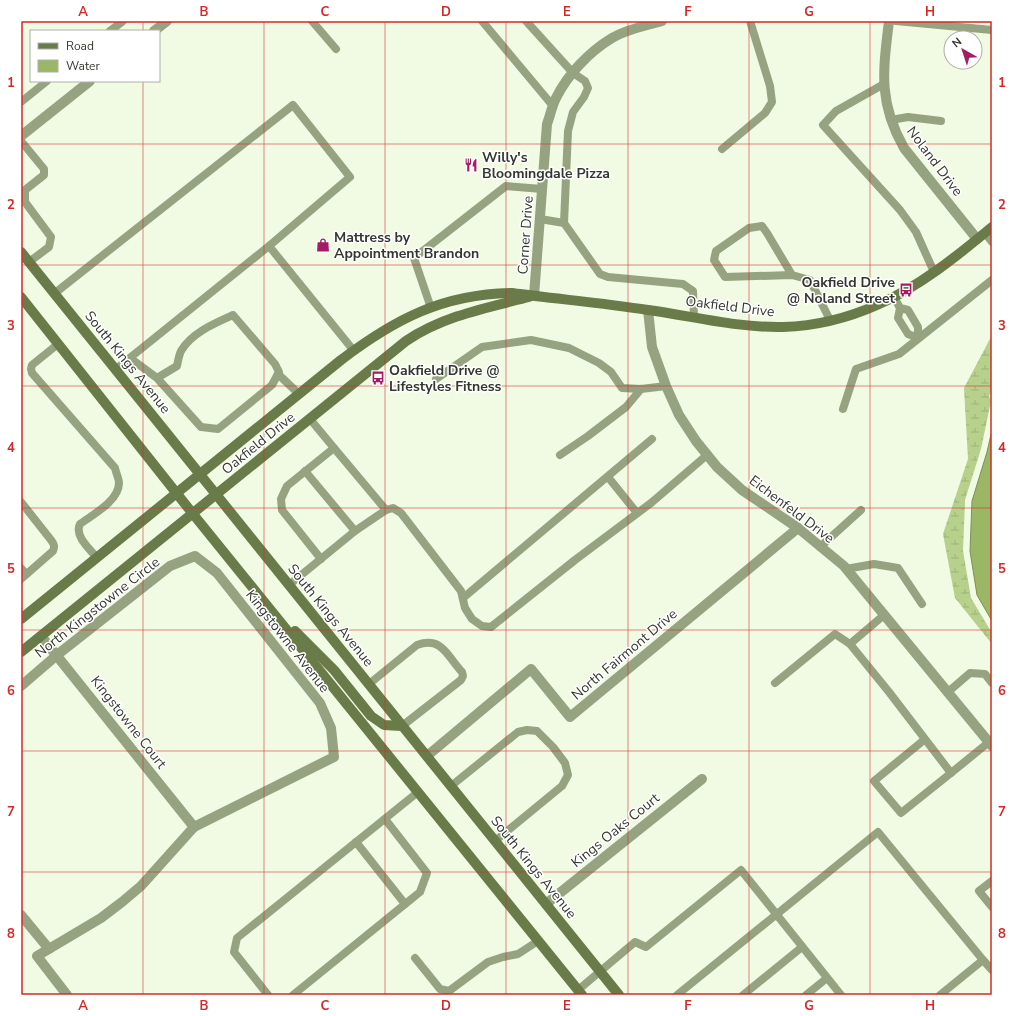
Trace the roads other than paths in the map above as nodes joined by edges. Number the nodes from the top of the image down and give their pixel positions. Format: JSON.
{"nodes":[{"id":1,"x":123,"y":21,"type":"edge"},
{"id":2,"x":167,"y":21,"type":"edge"},
{"id":3,"x":312,"y":21,"type":"edge"},
{"id":4,"x":482,"y":21,"type":"edge"},
{"id":5,"x":526,"y":21,"type":"edge"},
{"id":6,"x":662,"y":21,"type":"edge"},
{"id":7,"x":750,"y":21,"type":"edge"},
{"id":8,"x":889,"y":21,"type":"edge"},
{"id":9,"x":896,"y":21,"type":"edge"},
{"id":10,"x":111,"y":30,"type":"edge"},
{"id":11,"x":155,"y":30,"type":"edge"},
{"id":12,"x":992,"y":30,"type":"edge"},
{"id":13,"x":336,"y":49,"type":"dead end"},
{"id":14,"x":573,"y":73,"type":"junction"},
{"id":15,"x":46,"y":82,"type":"edge"},
{"id":16,"x":89,"y":82,"type":"edge"},
{"id":17,"x":884,"y":84,"type":"junction"},
{"id":18,"x":21,"y":102,"type":"edge"},
{"id":19,"x":553,"y":106,"type":"junction"},
{"id":20,"x":891,"y":120,"type":"junction"},
{"id":21,"x":941,"y":121,"type":"dead end"},
{"id":22,"x":21,"y":136,"type":"edge"},
{"id":23,"x":722,"y":149,"type":"dead end"},
{"id":24,"x":542,"y":189,"type":"junction"},
{"id":25,"x":540,"y":219,"type":"junction"},
{"id":26,"x":564,"y":223,"type":"junction"},
{"id":27,"x":985,"y":233,"type":"edge"},
{"id":28,"x":992,"y":242,"type":"edge"},
{"id":29,"x":269,"y":246,"type":"junction"},
{"id":30,"x":21,"y":252,"type":"edge"},
{"id":31,"x":29,"y":262,"type":"junction"},
{"id":32,"x":934,"y":272,"type":"junction"},
{"id":33,"x":792,"y":275,"type":"junction"},
{"id":34,"x":992,"y":280,"type":"edge"},
{"id":35,"x":55,"y":293,"type":"junction"},
{"id":36,"x":534,"y":296,"type":"junction"},
{"id":37,"x":21,"y":297,"type":"edge"},
{"id":38,"x":894,"y":297,"type":"junction"},
{"id":39,"x":431,"y":308,"type":"junction"},
{"id":40,"x":900,"y":308,"type":"junction"},
{"id":41,"x":648,"y":310,"type":"junction"},
{"id":42,"x":694,"y":317,"type":"junction"},
{"id":43,"x":830,"y":320,"type":"junction"},
{"id":44,"x":918,"y":338,"type":"junction"},
{"id":45,"x":58,"y":344,"type":"junction"},
{"id":46,"x":354,"y":351,"type":"junction"},
{"id":47,"x":130,"y":358,"type":"junction"},
{"id":48,"x":116,"y":370,"type":"junction"},
{"id":49,"x":278,"y":374,"type":"junction"},
{"id":50,"x":158,"y":378,"type":"junction"},
{"id":51,"x":436,"y":379,"type":"dead end"},
{"id":52,"x":666,"y":386,"type":"junction"},
{"id":53,"x":641,"y":389,"type":"junction"},
{"id":54,"x":300,"y":394,"type":"junction"},
{"id":55,"x":843,"y":409,"type":"dead end"},
{"id":56,"x":310,"y":419,"type":"junction"},
{"id":57,"x":652,"y":439,"type":"dead end"},
{"id":58,"x":334,"y":448,"type":"junction"},
{"id":59,"x":707,"y":454,"type":"junction"},
{"id":60,"x":560,"y":455,"type":"dead end"},
{"id":61,"x":305,"y":471,"type":"junction"},
{"id":62,"x":200,"y":474,"type":"junction"},
{"id":63,"x":608,"y":476,"type":"junction"},
{"id":64,"x":176,"y":493,"type":"junction"},
{"id":65,"x":217,"y":495,"type":"junction"},
{"id":66,"x":21,"y":502,"type":"edge"},
{"id":67,"x":386,"y":510,"type":"junction"},
{"id":68,"x":861,"y":510,"type":"dead end"},
{"id":69,"x":637,"y":513,"type":"junction"},
{"id":70,"x":193,"y":514,"type":"junction"},
{"id":71,"x":798,"y":528,"type":"junction"},
{"id":72,"x":355,"y":531,"type":"junction"},
{"id":73,"x":820,"y":546,"type":"junction"},
{"id":74,"x":195,"y":556,"type":"joint"},
{"id":75,"x":97,"y":558,"type":"junction"},
{"id":76,"x":321,"y":559,"type":"junction"},
{"id":77,"x":846,"y":569,"type":"junction"},
{"id":78,"x":23,"y":574,"type":"edge"},
{"id":79,"x":290,"y":585,"type":"junction"},
{"id":80,"x":259,"y":596,"type":"junction"},
{"id":81,"x":463,"y":598,"type":"junction"},
{"id":82,"x":922,"y":604,"type":"dead end"},
{"id":83,"x":22,"y":615,"type":"edge"},
{"id":84,"x":884,"y":615,"type":"junction"},
{"id":85,"x":41,"y":636,"type":"junction"},
{"id":86,"x":850,"y":644,"type":"junction"},
{"id":87,"x":21,"y":652,"type":"edge"},
{"id":88,"x":57,"y":655,"type":"junction"},
{"id":89,"x":775,"y":683,"type":"dead end"},
{"id":90,"x":992,"y":683,"type":"edge"},
{"id":91,"x":369,"y":684,"type":"junction"},
{"id":92,"x":21,"y":686,"type":"edge"},
{"id":93,"x":948,"y":692,"type":"junction"},
{"id":94,"x":402,"y":726,"type":"junction"},
{"id":95,"x":924,"y":740,"type":"junction"},
{"id":96,"x":991,"y":744,"type":"edge"},
{"id":97,"x":426,"y":756,"type":"junction"},
{"id":98,"x":951,"y":773,"type":"junction"},
{"id":99,"x":702,"y":778,"type":"dead end"},
{"id":100,"x":451,"y":786,"type":"junction"},
{"id":101,"x":418,"y":792,"type":"junction"},
{"id":102,"x":385,"y":819,"type":"junction"},
{"id":103,"x":194,"y":827,"type":"junction"},
{"id":104,"x":495,"y":841,"type":"junction"},
{"id":105,"x":356,"y":842,"type":"junction"},
{"id":106,"x":992,"y":881,"type":"edge"},
{"id":107,"x":405,"y":904,"type":"junction"},
{"id":108,"x":546,"y":904,"type":"junction"},
{"id":109,"x":992,"y":907,"type":"edge"},
{"id":110,"x":776,"y":914,"type":"junction"},
{"id":111,"x":21,"y":915,"type":"edge"},
{"id":112,"x":538,"y":941,"type":"junction"},
{"id":113,"x":802,"y":947,"type":"junction"},
{"id":114,"x":49,"y":949,"type":"junction"},
{"id":115,"x":415,"y":958,"type":"dead end"},
{"id":116,"x":983,"y":960,"type":"junction"},
{"id":117,"x":992,"y":970,"type":"edge"},
{"id":118,"x":600,"y":972,"type":"junction"},
{"id":119,"x":827,"y":978,"type":"junction"},
{"id":120,"x":580,"y":992,"type":"edge"},
{"id":121,"x":67,"y":995,"type":"edge"},
{"id":122,"x":268,"y":995,"type":"edge"},
{"id":123,"x":293,"y":995,"type":"edge"},
{"id":124,"x":619,"y":995,"type":"edge"},
{"id":125,"x":677,"y":995,"type":"edge"},
{"id":126,"x":743,"y":995,"type":"edge"},
{"id":127,"x":806,"y":995,"type":"edge"},
{"id":128,"x":841,"y":995,"type":"edge"},
{"id":129,"x":940,"y":995,"type":"edge"}],
"edges":[{"from":1,"to":10,"type":"lane"},
{"from":2,"to":11,"type":"street"},
{"from":3,"to":13,"type":"lane"},
{"from":4,"to":19,"type":"lane"},
{"from":5,"to":14,"type":"lane"},
{"from":6,"to":14,"type":"street","name":"Corner Drive"},
{"from":7,"to":23,"type":"lane"},
{"from":8,"to":17,"type":"street","name":"Noland Drive"},
{"from":9,"to":12,"type":"lane"},
{"from":14,"to":19,"type":"street","name":"Corner Drive"},
{"from":14,"to":26,"type":"lane"},
{"from":15,"to":18,"type":"lane"},
{"from":16,"to":22,"type":"street"},
{"from":17,"to":20,"type":"street","name":"Noland Drive"},
{"from":17,"to":32,"type":"lane"},
{"from":19,"to":24,"type":"street","name":"Corner Drive"},
{"from":20,"to":21,"type":"lane"},
{"from":20,"to":27,"type":"street","name":"Noland Drive"},
{"from":22,"to":31,"type":"lane"},
{"from":24,"to":25,"type":"street","name":"Corner Drive"},
{"from":24,"to":39,"type":"lane"},
{"from":25,"to":26,"type":"lane"},
{"from":25,"to":36,"type":"street","name":"Corner Drive"},
{"from":26,"to":42,"type":"lane"},
{"from":27,"to":28,"type":"lane"},
{"from":27,"to":32,"type":"main road","name":"Oakfield Drive"},
{"from":29,"to":35,"type":"lane"},
{"from":29,"to":46,"type":"lane"},
{"from":29,"to":47,"type":"lane"},
{"from":30,"to":31,"type":"main road","name":"South Kings Avenue"},
{"from":31,"to":35,"type":"main road","name":"South Kings Avenue"},
{"from":32,"to":38,"type":"main road","name":"Oakfield Drive"},
{"from":33,"to":33,"type":"lane"},
{"from":33,"to":43,"type":"lane"},
{"from":34,"to":44,"type":"lane"},
{"from":35,"to":48,"type":"main road","name":"South Kings Avenue"},
{"from":36,"to":39,"type":"main road","name":"Oakfield Drive"},
{"from":36,"to":41,"type":"main road","name":"Oakfield Drive"},
{"from":36,"to":56,"type":"main road","name":"Oakfield Drive"},
{"from":37,"to":45,"type":"main road"},
{"from":38,"to":40,"type":"lane"},
{"from":38,"to":43,"type":"main road","name":"Oakfield Drive"},
{"from":39,"to":46,"type":"main road","name":"Oakfield Drive"},
{"from":40,"to":44,"type":"lane"},
{"from":40,"to":44,"type":"lane"},
{"from":41,"to":42,"type":"main road","name":"Oakfield Drive"},
{"from":41,"to":52,"type":"street","name":"Eichenfeld Drive"},
{"from":42,"to":43,"type":"main road","name":"Oakfield Drive"},
{"from":44,"to":55,"type":"lane"},
{"from":45,"to":64,"type":"main road"},
{"from":45,"to":75,"type":"lane"},
{"from":46,"to":54,"type":"main road","name":"Oakfield Drive"},
{"from":47,"to":48,"type":"lane"},
{"from":47,"to":50,"type":"lane"},
{"from":48,"to":62,"type":"main road","name":"South Kings Avenue"},
{"from":49,"to":50,"type":"lane"},
{"from":49,"to":50,"type":"lane"},
{"from":49,"to":54,"type":"lane"},
{"from":51,"to":53,"type":"lane"},
{"from":52,"to":53,"type":"lane"},
{"from":52,"to":59,"type":"street","name":"Eichenfeld Drive"},
{"from":53,"to":60,"type":"lane"},
{"from":54,"to":62,"type":"main road","name":"Oakfield Drive"},
{"from":56,"to":58,"type":"lane"},
{"from":56,"to":65,"type":"main road","name":"Oakfield Drive"},
{"from":57,"to":63,"type":"lane"},
{"from":58,"to":61,"type":"lane"},
{"from":58,"to":67,"type":"lane"},
{"from":59,"to":69,"type":"lane"},
{"from":59,"to":71,"type":"street","name":"Eichenfeld Drive"},
{"from":61,"to":72,"type":"lane"},
{"from":61,"to":76,"type":"lane"},
{"from":62,"to":64,"type":"main road","name":"Oakfield Drive"},
{"from":62,"to":65,"type":"main road","name":"South Kings Avenue"},
{"from":63,"to":69,"type":"lane"},
{"from":63,"to":81,"type":"lane"},
{"from":64,"to":70,"type":"main road"},
{"from":64,"to":75,"type":"main road","name":"Oakfield Drive"},
{"from":65,"to":70,"type":"main road","name":"Oakfield Drive"},
{"from":65,"to":79,"type":"main road","name":"South Kings Avenue"},
{"from":66,"to":78,"type":"lane"},
{"from":67,"to":72,"type":"lane"},
{"from":67,"to":81,"type":"lane"},
{"from":68,"to":73,"type":"lane"},
{"from":69,"to":81,"type":"lane"},
{"from":70,"to":80,"type":"main road"},
{"from":70,"to":85,"type":"main road","name":"Oakfield Drive"},
{"from":71,"to":73,"type":"street","name":"Eichenfeld Drive"},
{"from":71,"to":97,"type":"street","name":"North Fairmont Drive"},
{"from":72,"to":76,"type":"lane"},
{"from":73,"to":77,"type":"street","name":"Eichenfeld Drive"},
{"from":74,"to":88,"type":"street","name":"North Kingstowne Circle"},
{"from":74,"to":103,"type":"street","name":"Kingstowne Avenue"},
{"from":75,"to":83,"type":"main road","name":"Oakfield Drive"},
{"from":76,"to":79,"type":"lane"},
{"from":77,"to":82,"type":"lane"},
{"from":77,"to":84,"type":"street","name":"Eichenfeld Drive"},
{"from":79,"to":91,"type":"main road","name":"South Kings Avenue"},
{"from":80,"to":94,"type":"main road"},
{"from":80,"to":101,"type":"main road"},
{"from":84,"to":86,"type":"lane"},
{"from":84,"to":93,"type":"street","name":"Eichenfeld Drive"},
{"from":85,"to":87,"type":"main road","name":"Oakfield Drive"},
{"from":85,"to":88,"type":"street","name":"Kingstowne Court"},
{"from":86,"to":89,"type":"lane"},
{"from":86,"to":95,"type":"lane"},
{"from":88,"to":92,"type":"street","name":"North Kingstowne Circle"},
{"from":88,"to":103,"type":"street","name":"Kingstowne Court"},
{"from":90,"to":93,"type":"lane"},
{"from":91,"to":94,"type":"main road","name":"South Kings Avenue"},
{"from":91,"to":94,"type":"lane"},
{"from":93,"to":96,"type":"street","name":"Eichenfeld Drive"},
{"from":94,"to":97,"type":"main road","name":"South Kings Avenue"},
{"from":95,"to":98,"type":"lane"},
{"from":95,"to":98,"type":"lane"},
{"from":96,"to":98,"type":"lane"},
{"from":97,"to":100,"type":"main road","name":"South Kings Avenue"},
{"from":99,"to":108,"type":"street","name":"Kings Oaks Court"},
{"from":100,"to":104,"type":"main road","name":"South Kings Avenue"},
{"from":100,"to":104,"type":"lane"},
{"from":101,"to":102,"type":"lane"},
{"from":101,"to":112,"type":"main road"},
{"from":102,"to":105,"type":"lane"},
{"from":102,"to":107,"type":"lane"},
{"from":103,"to":114,"type":"street"},
{"from":104,"to":108,"type":"main road","name":"South Kings Avenue"},
{"from":105,"to":107,"type":"lane"},
{"from":105,"to":122,"type":"lane"},
{"from":106,"to":109,"type":"lane"},
{"from":107,"to":123,"type":"lane"},
{"from":108,"to":118,"type":"main road","name":"South Kings Avenue"},
{"from":110,"to":113,"type":"lane"},
{"from":110,"to":116,"type":"lane"},
{"from":110,"to":118,"type":"lane"},
{"from":110,"to":125,"type":"lane"},
{"from":111,"to":114,"type":"street"},
{"from":112,"to":115,"type":"lane"},
{"from":112,"to":120,"type":"main road"},
{"from":113,"to":119,"type":"lane"},
{"from":113,"to":126,"type":"lane"},
{"from":114,"to":121,"type":"street"},
{"from":116,"to":117,"type":"lane"},
{"from":116,"to":129,"type":"lane"},
{"from":118,"to":120,"type":"lane"},
{"from":118,"to":124,"type":"main road","name":"South Kings Avenue"},
{"from":119,"to":127,"type":"lane"},
{"from":119,"to":128,"type":"lane"}]}
